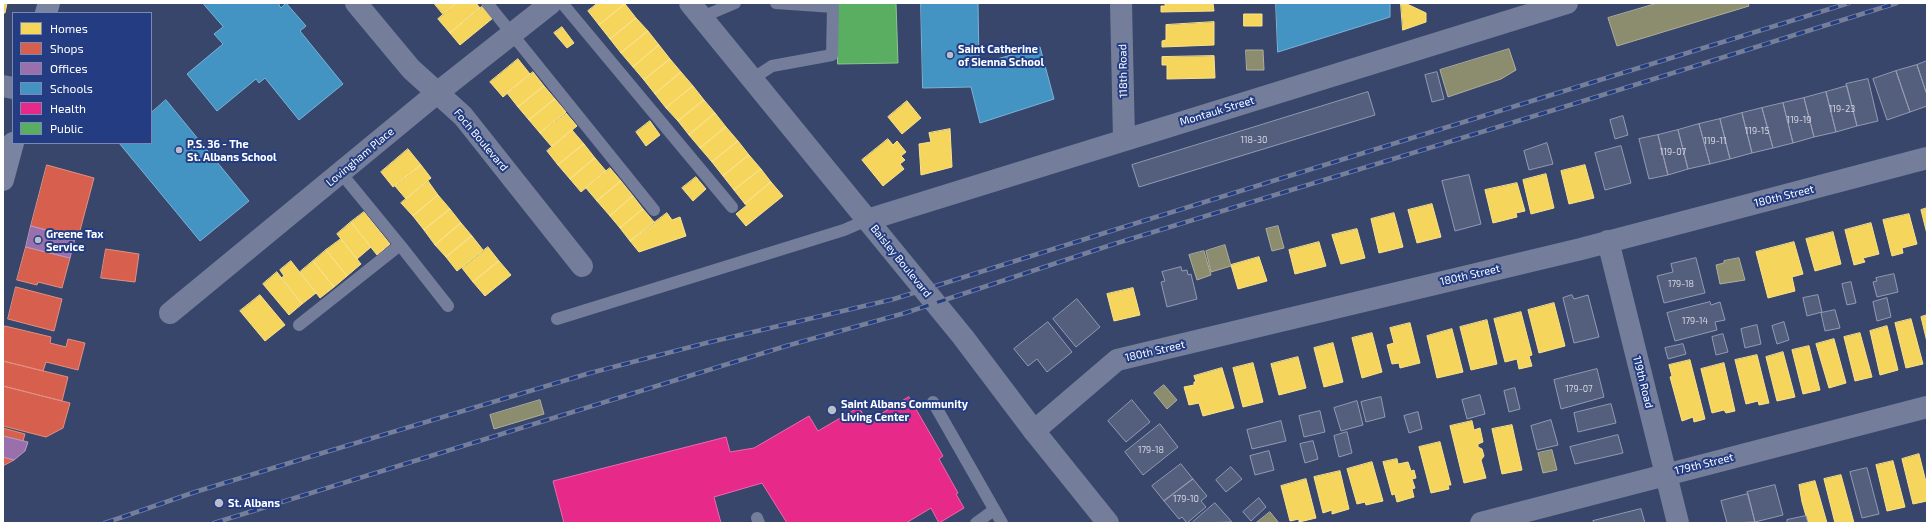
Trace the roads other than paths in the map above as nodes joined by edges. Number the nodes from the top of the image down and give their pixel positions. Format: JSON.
{"nodes":[{"id":1,"x":356,"y":3,"type":"edge"},
{"id":2,"x":487,"y":3,"type":"edge"},
{"id":3,"x":551,"y":3,"type":"edge"},
{"id":4,"x":562,"y":3,"type":"edge"},
{"id":5,"x":735,"y":3,"type":"edge"},
{"id":6,"x":776,"y":3,"type":"edge"},
{"id":7,"x":1121,"y":3,"type":"edge"},
{"id":8,"x":1567,"y":3,"type":"edge"},
{"id":9,"x":696,"y":10,"type":"edge"},
{"id":10,"x":512,"y":34,"type":"junction"},
{"id":11,"x":752,"y":79,"type":"junction"},
{"id":12,"x":437,"y":93,"type":"junction"},
{"id":13,"x":1124,"y":140,"type":"junction"},
{"id":14,"x":13,"y":144,"type":"edge"},
{"id":15,"x":1927,"y":158,"type":"edge"},
{"id":16,"x":341,"y":173,"type":"junction"},
{"id":17,"x":3,"y":180,"type":"edge"},
{"id":18,"x":732,"y":207,"type":"dead end"},
{"id":19,"x":654,"y":210,"type":"dead end"},
{"id":20,"x":867,"y":220,"type":"junction"},
{"id":21,"x":1608,"y":241,"type":"junction"},
{"id":22,"x":400,"y":246,"type":"junction"},
{"id":23,"x":582,"y":266,"type":"dead end"},
{"id":24,"x":448,"y":306,"type":"dead end"},
{"id":25,"x":170,"y":313,"type":"dead end"},
{"id":26,"x":557,"y":319,"type":"dead end"},
{"id":27,"x":299,"y":326,"type":"dead end"},
{"id":28,"x":933,"y":402,"type":"dead end"},
{"id":29,"x":1927,"y":407,"type":"edge"},
{"id":30,"x":1034,"y":431,"type":"junction"},
{"id":31,"x":1666,"y":474,"type":"junction"},
{"id":32,"x":994,"y":510,"type":"junction"},
{"id":33,"x":976,"y":523,"type":"edge"},
{"id":34,"x":1002,"y":523,"type":"edge"},
{"id":35,"x":1108,"y":523,"type":"edge"},
{"id":36,"x":1481,"y":523,"type":"edge"},
{"id":37,"x":1678,"y":523,"type":"edge"}],
"edges":[{"from":1,"to":12,"type":"street","name":"Foch Boulevard"},
{"from":2,"to":10,"type":"lane"},
{"from":3,"to":10,"type":"street","name":"Lovingham Place"},
{"from":4,"to":18,"type":"lane"},
{"from":5,"to":9,"type":"lane"},
{"from":6,"to":11,"type":"lane"},
{"from":7,"to":13,"type":"street","name":"118th Road"},
{"from":8,"to":13,"type":"street","name":"Montauk Street"},
{"from":9,"to":11,"type":"street","name":"Baisley Boulevard"},
{"from":10,"to":12,"type":"street","name":"Lovingham Place"},
{"from":10,"to":19,"type":"lane"},
{"from":11,"to":20,"type":"street","name":"Baisley Boulevard"},
{"from":12,"to":16,"type":"street","name":"Lovingham Place"},
{"from":12,"to":23,"type":"street","name":"Foch Boulevard"},
{"from":13,"to":20,"type":"street","name":"Montauk Street"},
{"from":14,"to":17,"type":"main road"},
{"from":15,"to":21,"type":"street","name":"180th Street"},
{"from":16,"to":22,"type":"lane"},
{"from":16,"to":25,"type":"street","name":"Lovingham Place"},
{"from":20,"to":26,"type":"lane"},
{"from":20,"to":30,"type":"street","name":"Baisley Boulevard"},
{"from":21,"to":30,"type":"street","name":"180th Street"},
{"from":21,"to":31,"type":"street","name":"119th Road"},
{"from":22,"to":24,"type":"lane"},
{"from":22,"to":27,"type":"lane"},
{"from":28,"to":32,"type":"lane"},
{"from":29,"to":31,"type":"street","name":"179th Street"},
{"from":30,"to":35,"type":"street","name":"Baisley Boulevard"},
{"from":31,"to":36,"type":"street","name":"179th Street"},
{"from":31,"to":37,"type":"street","name":"119th Road"},
{"from":32,"to":33,"type":"lane"},
{"from":32,"to":34,"type":"lane"}]}
